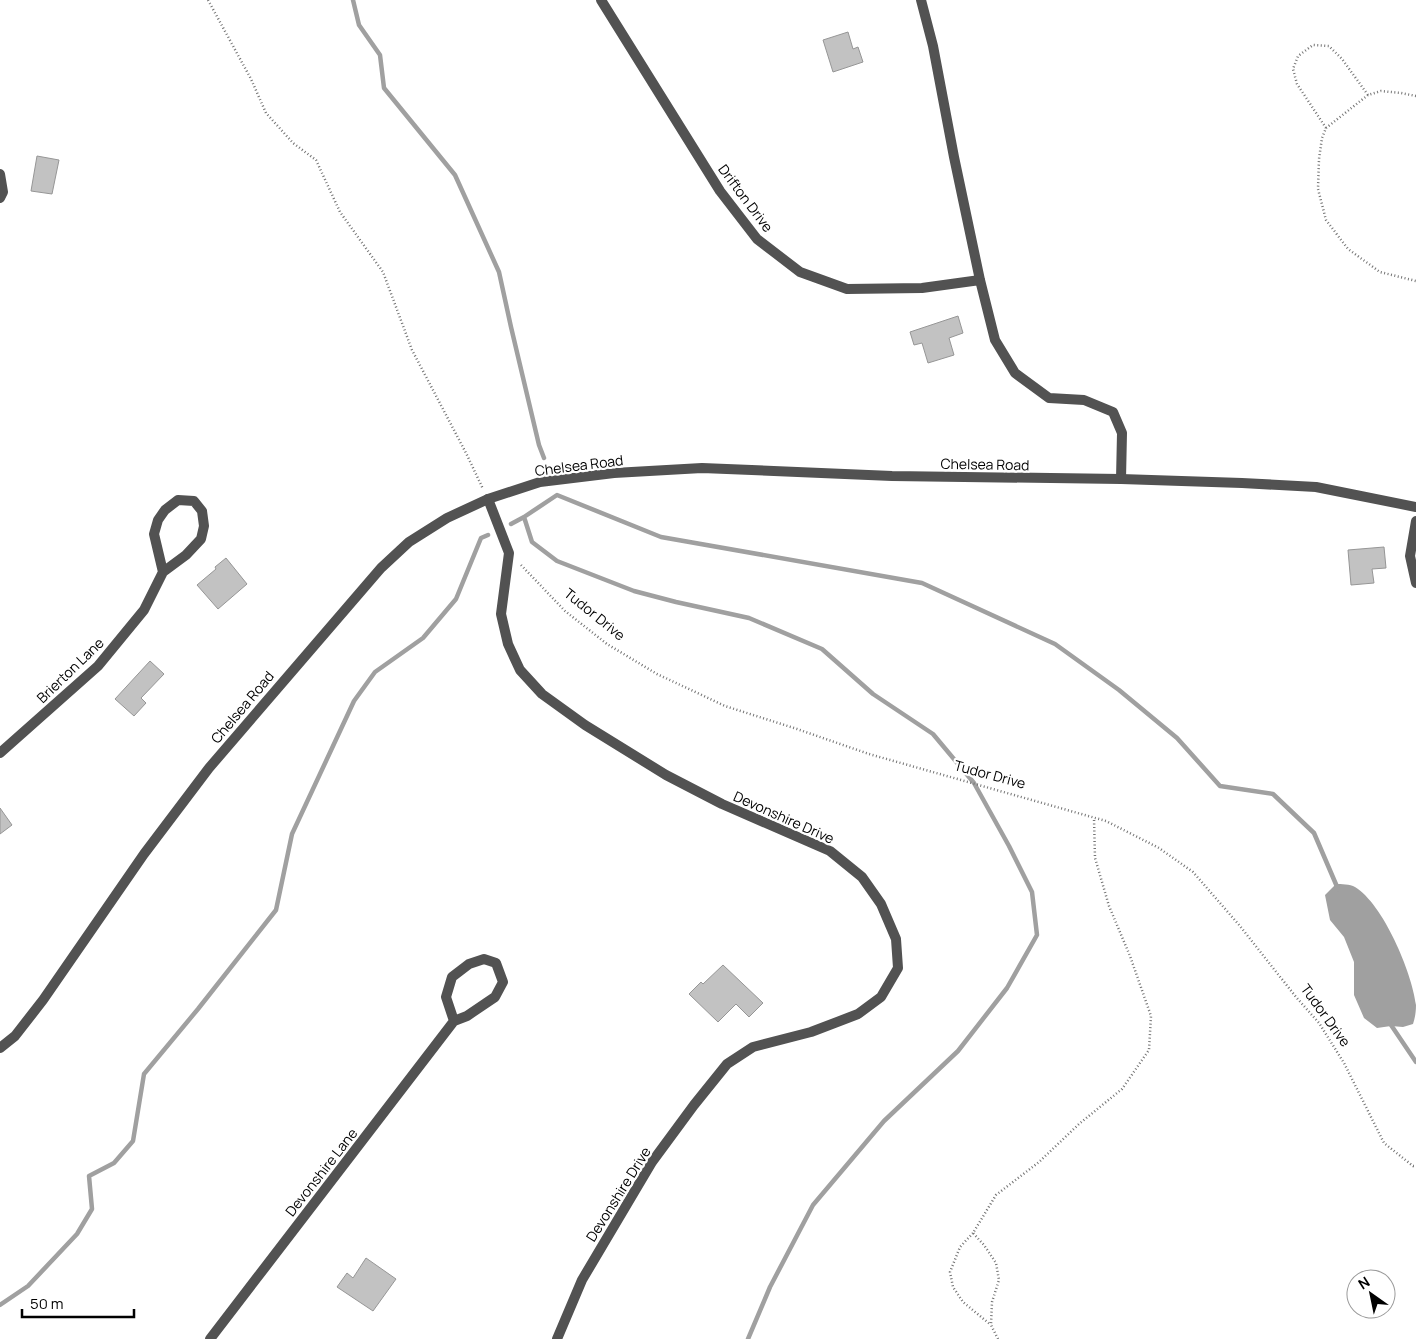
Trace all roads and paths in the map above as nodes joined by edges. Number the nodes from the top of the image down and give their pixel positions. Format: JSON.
{"nodes":[{"id":1,"x":208,"y":0,"type":"edge"},
{"id":2,"x":601,"y":0,"type":"edge"},
{"id":3,"x":920,"y":0,"type":"edge"},
{"id":4,"x":1368,"y":95,"type":"junction"},
{"id":5,"x":1416,"y":96,"type":"edge"},
{"id":6,"x":1326,"y":128,"type":"junction"},
{"id":7,"x":0,"y":174,"type":"edge"},
{"id":8,"x":0,"y":198,"type":"edge"},
{"id":9,"x":980,"y":280,"type":"junction"},
{"id":10,"x":1416,"y":281,"type":"edge"},
{"id":11,"x":1122,"y":479,"type":"junction"},
{"id":12,"x":488,"y":499,"type":"junction"},
{"id":13,"x":1416,"y":507,"type":"edge"},
{"id":14,"x":1416,"y":522,"type":"edge"},
{"id":15,"x":509,"y":554,"type":"junction"},
{"id":16,"x":163,"y":572,"type":"junction"},
{"id":17,"x":1416,"y":583,"type":"edge"},
{"id":18,"x":0,"y":753,"type":"edge"},
{"id":19,"x":1094,"y":818,"type":"junction"},
{"id":20,"x":454,"y":1021,"type":"junction"},
{"id":21,"x":0,"y":1048,"type":"edge"},
{"id":22,"x":1416,"y":1166,"type":"edge"},
{"id":23,"x":973,"y":1233,"type":"junction"},
{"id":24,"x":991,"y":1326,"type":"junction"},
{"id":25,"x":210,"y":1339,"type":"edge"},
{"id":26,"x":557,"y":1339,"type":"edge"},
{"id":27,"x":998,"y":1339,"type":"edge"}],
"edges":[{"from":1,"to":12,"type":"path"},
{"from":2,"to":9,"type":"street","name":"Drifton Drive"},
{"from":3,"to":9,"type":"street"},
{"from":4,"to":5,"type":"path"},
{"from":4,"to":6,"type":"path"},
{"from":4,"to":6,"type":"path"},
{"from":6,"to":10,"type":"path"},
{"from":7,"to":8,"type":"street"},
{"from":9,"to":11,"type":"street"},
{"from":11,"to":12,"type":"street","name":"Chelsea Road"},
{"from":11,"to":13,"type":"street","name":"Chelsea Road"},
{"from":12,"to":15,"type":"street"},
{"from":12,"to":21,"type":"street","name":"Chelsea Road"},
{"from":14,"to":17,"type":"street"},
{"from":15,"to":19,"type":"path","name":"Tudor Drive"},
{"from":15,"to":26,"type":"street","name":"Devonshire Drive"},
{"from":16,"to":16,"type":"street","name":"Brierton Lane"},
{"from":16,"to":18,"type":"street","name":"Brierton Lane"},
{"from":19,"to":22,"type":"path","name":"Tudor Drive"},
{"from":19,"to":23,"type":"path"},
{"from":20,"to":20,"type":"street","name":"Devonshire Lane"},
{"from":20,"to":25,"type":"street","name":"Devonshire Lane"},
{"from":23,"to":24,"type":"path"},
{"from":23,"to":24,"type":"path"},
{"from":24,"to":27,"type":"path"}]}
